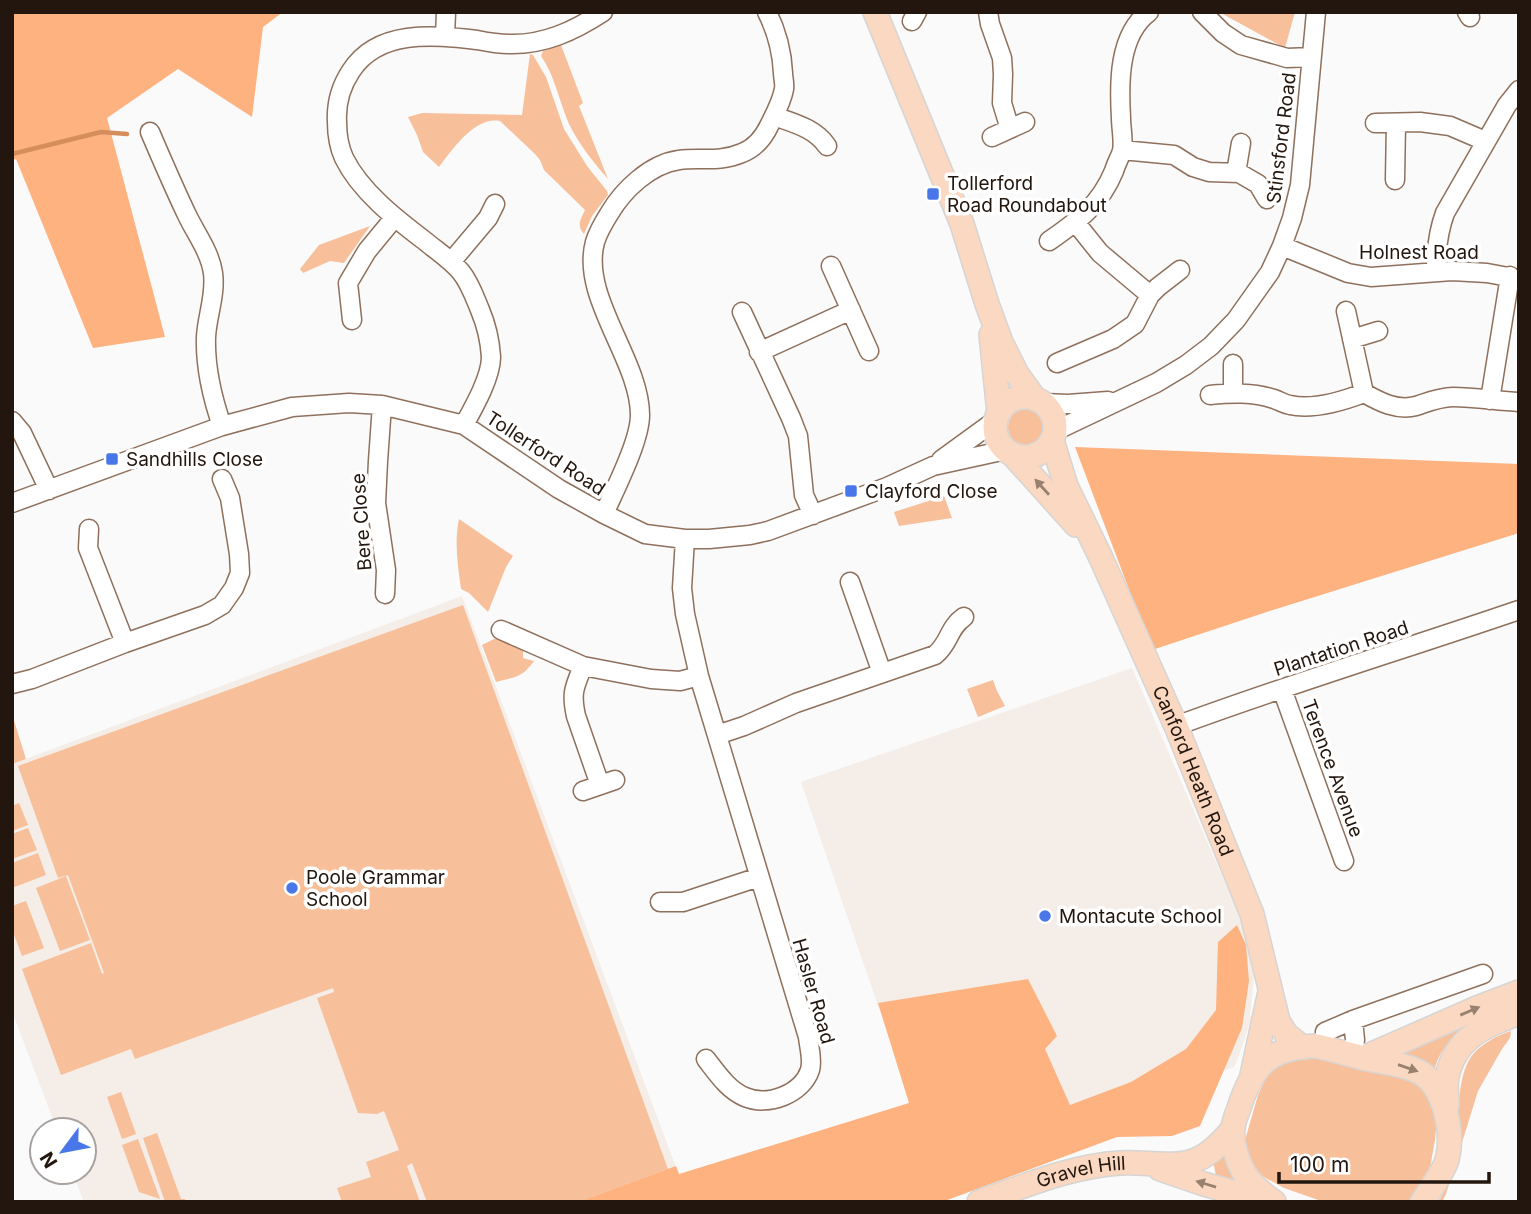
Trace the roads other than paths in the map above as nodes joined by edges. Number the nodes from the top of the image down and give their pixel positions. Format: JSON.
{"nodes":[{"id":1,"x":446,"y":12,"type":"edge"},
{"id":2,"x":603,"y":12,"type":"edge"},
{"id":3,"x":767,"y":12,"type":"edge"},
{"id":4,"x":876,"y":12,"type":"edge"},
{"id":5,"x":988,"y":12,"type":"edge"},
{"id":6,"x":1149,"y":12,"type":"edge"},
{"id":7,"x":1202,"y":12,"type":"edge"},
{"id":8,"x":1316,"y":12,"type":"edge"},
{"id":9,"x":445,"y":37,"type":"junction"},
{"id":10,"x":1311,"y":57,"type":"junction"},
{"id":11,"x":1519,"y":90,"type":"edge"},
{"id":12,"x":774,"y":116,"type":"junction"},
{"id":13,"x":1375,"y":123,"type":"dead end"},
{"id":14,"x":1396,"y":123,"type":"junction"},
{"id":15,"x":150,"y":132,"type":"dead end"},
{"id":16,"x":992,"y":137,"type":"dead end"},
{"id":17,"x":1485,"y":141,"type":"junction"},
{"id":18,"x":1241,"y":143,"type":"dead end"},
{"id":19,"x":827,"y":146,"type":"dead end"},
{"id":20,"x":1122,"y":150,"type":"junction"},
{"id":21,"x":1236,"y":173,"type":"junction"},
{"id":22,"x":1395,"y":180,"type":"dead end"},
{"id":23,"x":1267,"y":199,"type":"dead end"},
{"id":24,"x":495,"y":204,"type":"dead end"},
{"id":25,"x":395,"y":217,"type":"junction"},
{"id":26,"x":1076,"y":223,"type":"junction"},
{"id":27,"x":1049,"y":241,"type":"dead end"},
{"id":28,"x":1282,"y":246,"type":"junction"},
{"id":29,"x":452,"y":262,"type":"junction"},
{"id":30,"x":831,"y":266,"type":"dead end"},
{"id":31,"x":1180,"y":270,"type":"dead end"},
{"id":32,"x":1436,"y":271,"type":"junction"},
{"id":33,"x":1514,"y":277,"type":"edge"},
{"id":34,"x":1150,"y":295,"type":"junction"},
{"id":35,"x":987,"y":304,"type":"junction"},
{"id":36,"x":851,"y":310,"type":"junction"},
{"id":37,"x":1346,"y":311,"type":"dead end"},
{"id":38,"x":742,"y":312,"type":"dead end"},
{"id":39,"x":352,"y":320,"type":"dead end"},
{"id":40,"x":1378,"y":331,"type":"dead end"},
{"id":41,"x":1352,"y":338,"type":"junction"},
{"id":42,"x":869,"y":351,"type":"dead end"},
{"id":43,"x":759,"y":352,"type":"junction"},
{"id":44,"x":1058,"y":363,"type":"dead end"},
{"id":45,"x":1233,"y":364,"type":"dead end"},
{"id":46,"x":1233,"y":393,"type":"junction"},
{"id":47,"x":1364,"y":393,"type":"junction"},
{"id":48,"x":1209,"y":395,"type":"dead end"},
{"id":49,"x":1119,"y":400,"type":"junction"},
{"id":50,"x":1490,"y":400,"type":"junction"},
{"id":51,"x":1039,"y":401,"type":"junction"},
{"id":52,"x":1519,"y":402,"type":"edge"},
{"id":53,"x":382,"y":405,"type":"junction"},
{"id":54,"x":998,"y":417,"type":"junction"},
{"id":55,"x":12,"y":421,"type":"edge"},
{"id":56,"x":464,"y":425,"type":"junction"},
{"id":57,"x":222,"y":426,"type":"junction"},
{"id":58,"x":1053,"y":436,"type":"junction"},
{"id":59,"x":1009,"y":452,"type":"junction"},
{"id":60,"x":933,"y":466,"type":"junction"},
{"id":61,"x":222,"y":479,"type":"dead end"},
{"id":62,"x":49,"y":490,"type":"junction"},
{"id":63,"x":12,"y":503,"type":"edge"},
{"id":64,"x":604,"y":514,"type":"junction"},
{"id":65,"x":813,"y":515,"type":"junction"},
{"id":66,"x":89,"y":529,"type":"dead end"},
{"id":67,"x":685,"y":539,"type":"junction"},
{"id":68,"x":1101,"y":558,"type":"junction"},
{"id":69,"x":850,"y":582,"type":"dead end"},
{"id":70,"x":385,"y":594,"type":"dead end"},
{"id":71,"x":1519,"y":610,"type":"edge"},
{"id":72,"x":964,"y":617,"type":"dead end"},
{"id":73,"x":501,"y":630,"type":"dead end"},
{"id":74,"x":125,"y":643,"type":"junction"},
{"id":75,"x":583,"y":666,"type":"junction"},
{"id":76,"x":882,"y":673,"type":"junction"},
{"id":77,"x":699,"y":676,"type":"junction"},
{"id":78,"x":12,"y":684,"type":"edge"},
{"id":79,"x":1282,"y":689,"type":"junction"},
{"id":80,"x":1176,"y":726,"type":"junction"},
{"id":81,"x":717,"y":736,"type":"junction"},
{"id":82,"x":599,"y":785,"type":"dead end"},
{"id":83,"x":1344,"y":861,"type":"dead end"},
{"id":84,"x":759,"y":877,"type":"junction"},
{"id":85,"x":660,"y":902,"type":"dead end"},
{"id":86,"x":1483,"y":974,"type":"dead end"},
{"id":87,"x":1270,"y":990,"type":"junction"},
{"id":88,"x":1519,"y":992,"type":"edge"},
{"id":89,"x":1519,"y":1013,"type":"edge"},
{"id":90,"x":1353,"y":1020,"type":"junction"},
{"id":91,"x":1325,"y":1031,"type":"dead end"},
{"id":92,"x":1303,"y":1047,"type":"junction"},
{"id":93,"x":1358,"y":1056,"type":"junction"},
{"id":94,"x":706,"y":1059,"type":"dead end"},
{"id":95,"x":1252,"y":1075,"type":"junction"},
{"id":96,"x":1447,"y":1122,"type":"junction"},
{"id":97,"x":1232,"y":1130,"type":"junction"},
{"id":98,"x":1447,"y":1161,"type":"junction"},
{"id":99,"x":1145,"y":1163,"type":"junction"},
{"id":100,"x":979,"y":1202,"type":"edge"},
{"id":101,"x":1267,"y":1202,"type":"edge"},
{"id":102,"x":1274,"y":1202,"type":"edge"},
{"id":103,"x":1422,"y":1202,"type":"edge"},
{"id":104,"x":1433,"y":1202,"type":"edge"}],
"edges":[{"from":1,"to":9,"type":"street"},
{"from":2,"to":9,"type":"street"},
{"from":3,"to":12,"type":"street"},
{"from":4,"to":35,"type":"main road"},
{"from":5,"to":16,"type":"street"},
{"from":6,"to":20,"type":"street"},
{"from":7,"to":10,"type":"street"},
{"from":8,"to":10,"type":"street","name":"Stinsford Road"},
{"from":9,"to":25,"type":"street"},
{"from":10,"to":28,"type":"street","name":"Stinsford Road"},
{"from":11,"to":17,"type":"street"},
{"from":12,"to":19,"type":"street"},
{"from":12,"to":64,"type":"street"},
{"from":13,"to":14,"type":"street"},
{"from":14,"to":17,"type":"street"},
{"from":14,"to":22,"type":"street"},
{"from":15,"to":57,"type":"street"},
{"from":17,"to":32,"type":"street"},
{"from":18,"to":21,"type":"street"},
{"from":20,"to":21,"type":"street"},
{"from":20,"to":26,"type":"street"},
{"from":21,"to":23,"type":"street"},
{"from":24,"to":29,"type":"street"},
{"from":25,"to":29,"type":"street"},
{"from":25,"to":39,"type":"street"},
{"from":26,"to":27,"type":"street"},
{"from":26,"to":34,"type":"street"},
{"from":28,"to":32,"type":"street","name":"Holnest Road"},
{"from":28,"to":49,"type":"street","name":"Stinsford Road"},
{"from":29,"to":56,"type":"street"},
{"from":30,"to":36,"type":"street"},
{"from":31,"to":34,"type":"street"},
{"from":32,"to":33,"type":"street","name":"Holnest Road"},
{"from":33,"to":50,"type":"street"},
{"from":34,"to":44,"type":"street"},
{"from":35,"to":51,"type":"main road"},
{"from":35,"to":54,"type":"main road"},
{"from":36,"to":42,"type":"street"},
{"from":36,"to":43,"type":"street"},
{"from":37,"to":41,"type":"street"},
{"from":38,"to":43,"type":"street"},
{"from":40,"to":41,"type":"street"},
{"from":41,"to":47,"type":"street"},
{"from":43,"to":65,"type":"street"},
{"from":45,"to":46,"type":"street"},
{"from":46,"to":47,"type":"street"},
{"from":46,"to":48,"type":"street"},
{"from":47,"to":50,"type":"street"},
{"from":49,"to":51,"type":"street","name":"Stinsford Road"},
{"from":49,"to":58,"type":"street","name":"Stinsford Road"},
{"from":50,"to":52,"type":"street"},
{"from":51,"to":54,"type":"main road"},
{"from":51,"to":58,"type":"main road"},
{"from":53,"to":56,"type":"street","name":"Tollerford Road"},
{"from":53,"to":57,"type":"street","name":"Tollerford Road"},
{"from":53,"to":70,"type":"street","name":"Bere Close"},
{"from":54,"to":59,"type":"main road"},
{"from":54,"to":60,"type":"street","name":"Tollerford Road"},
{"from":55,"to":62,"type":"street"},
{"from":56,"to":64,"type":"street","name":"Tollerford Road"},
{"from":57,"to":62,"type":"street","name":"Tollerford Road"},
{"from":58,"to":59,"type":"main road"},
{"from":58,"to":68,"type":"main road","name":"Canford Heath Road"},
{"from":59,"to":60,"type":"street","name":"Tollerford Road"},
{"from":68,"to":59,"type":"main road","name":"Canford Heath Road","one_way":true},
{"from":60,"to":65,"type":"street","name":"Tollerford Road"},
{"from":61,"to":74,"type":"street"},
{"from":62,"to":63,"type":"street","name":"Tollerford Road"},
{"from":64,"to":67,"type":"street","name":"Tollerford Road"},
{"from":65,"to":67,"type":"street","name":"Tollerford Road"},
{"from":66,"to":74,"type":"street"},
{"from":67,"to":77,"type":"street","name":"Hasler Road"},
{"from":68,"to":80,"type":"main road","name":"Canford Heath Road"},
{"from":69,"to":76,"type":"street"},
{"from":71,"to":79,"type":"street","name":"Plantation Road"},
{"from":72,"to":76,"type":"street"},
{"from":73,"to":75,"type":"street"},
{"from":74,"to":78,"type":"street"},
{"from":75,"to":77,"type":"street"},
{"from":75,"to":82,"type":"street"},
{"from":76,"to":81,"type":"street"},
{"from":77,"to":81,"type":"street","name":"Hasler Road"},
{"from":79,"to":80,"type":"street","name":"Plantation Road"},
{"from":79,"to":83,"type":"street","name":"Terence Avenue"},
{"from":80,"to":87,"type":"main road","name":"Canford Heath Road"},
{"from":81,"to":84,"type":"street","name":"Hasler Road"},
{"from":84,"to":85,"type":"street"},
{"from":84,"to":94,"type":"street","name":"Hasler Road"},
{"from":86,"to":90,"type":"street"},
{"from":87,"to":92,"type":"main road","name":"Canford Heath Road"},
{"from":87,"to":95,"type":"main road","name":"Canford Heath Road"},
{"from":93,"to":88,"type":"main road","one_way":true},
{"from":89,"to":96,"type":"main road"},
{"from":90,"to":91,"type":"street"},
{"from":90,"to":93,"type":"street"},
{"from":92,"to":93,"type":"main road"},
{"from":92,"to":95,"type":"main road"},
{"from":93,"to":96,"type":"main road","one_way":true},
{"from":95,"to":97,"type":"main road","name":"Canford Heath Road"},
{"from":96,"to":98,"type":"main road"},
{"from":97,"to":99,"type":"main road","name":"Gravel Hill"},
{"from":97,"to":102,"type":"main road"},
{"from":98,"to":103,"type":"main road"},
{"from":98,"to":104,"type":"main road"},
{"from":99,"to":100,"type":"main road","name":"Gravel Hill"},
{"from":101,"to":99,"type":"main road","name":"Gravel Hill","one_way":true}]}
